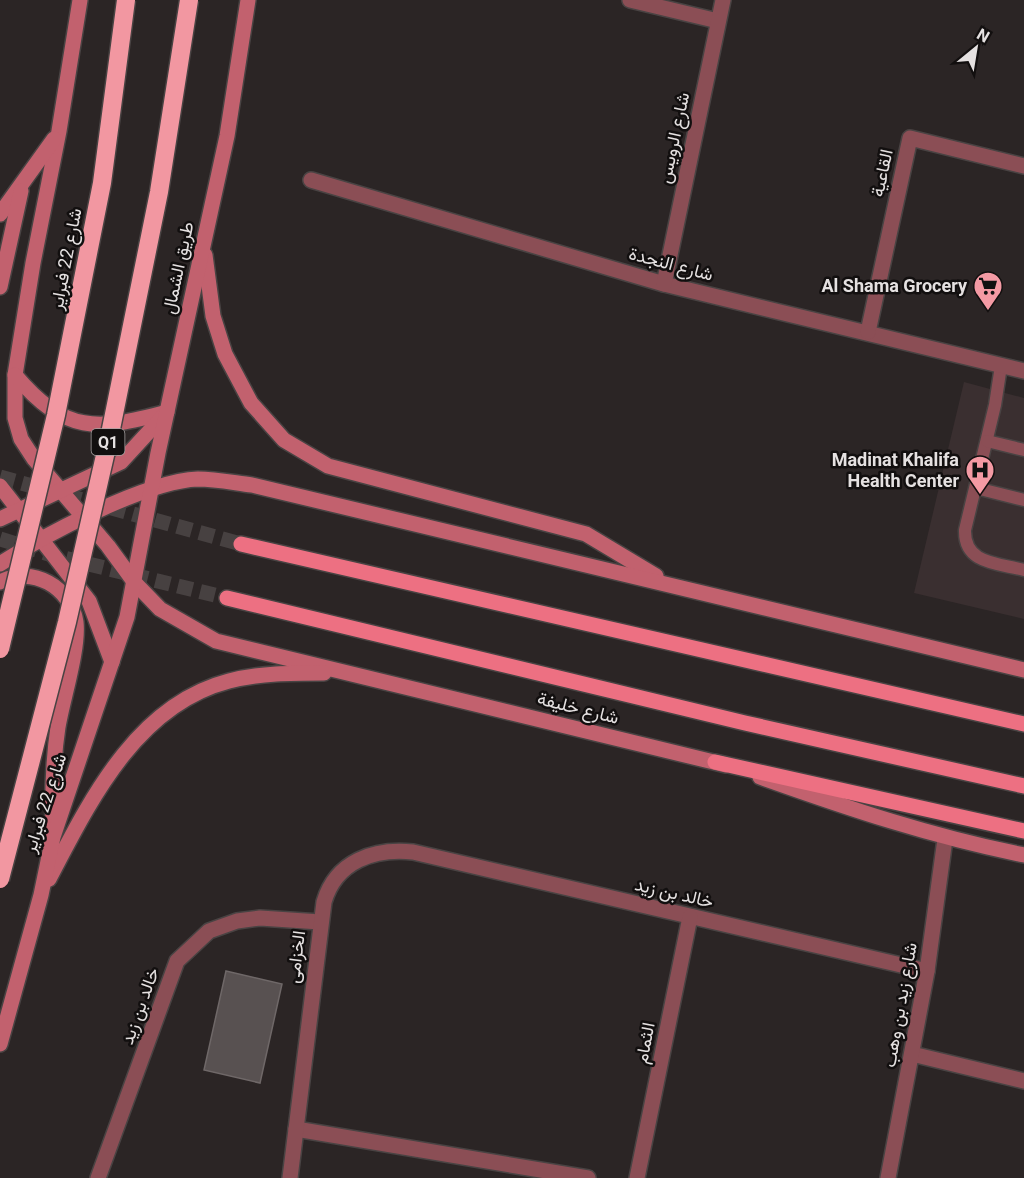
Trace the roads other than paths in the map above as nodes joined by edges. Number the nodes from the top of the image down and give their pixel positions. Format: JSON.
{"nodes":[{"id":1,"x":80,"y":0,"type":"edge"},
{"id":2,"x":126,"y":0,"type":"edge"},
{"id":3,"x":189,"y":0,"type":"edge"},
{"id":4,"x":248,"y":0,"type":"edge"},
{"id":5,"x":630,"y":0,"type":"edge"},
{"id":6,"x":723,"y":0,"type":"edge"},
{"id":7,"x":718,"y":21,"type":"junction"},
{"id":8,"x":59,"y":131,"type":"junction"},
{"id":9,"x":1024,"y":166,"type":"edge"},
{"id":10,"x":311,"y":180,"type":"dead end"},
{"id":11,"x":21,"y":188,"type":"junction"},
{"id":12,"x":0,"y":214,"type":"edge"},
{"id":13,"x":204,"y":243,"type":"junction"},
{"id":14,"x":664,"y":284,"type":"junction"},
{"id":15,"x":0,"y":287,"type":"edge"},
{"id":16,"x":868,"y":332,"type":"junction"},
{"id":17,"x":1001,"y":366,"type":"junction"},
{"id":18,"x":1024,"y":371,"type":"edge"},
{"id":19,"x":15,"y":375,"type":"junction"},
{"id":20,"x":167,"y":412,"type":"junction"},
{"id":21,"x":987,"y":441,"type":"junction"},
{"id":22,"x":1024,"y":450,"type":"edge"},
{"id":23,"x":0,"y":486,"type":"edge"},
{"id":24,"x":976,"y":488,"type":"junction"},
{"id":25,"x":151,"y":489,"type":"junction"},
{"id":26,"x":60,"y":490,"type":"junction"},
{"id":27,"x":1024,"y":500,"type":"edge"},
{"id":28,"x":18,"y":510,"type":"junction"},
{"id":29,"x":84,"y":517,"type":"junction"},
{"id":30,"x":0,"y":519,"type":"edge"},
{"id":31,"x":43,"y":539,"type":"junction"},
{"id":32,"x":241,"y":544,"type":"tunnel mouth"},
{"id":33,"x":0,"y":564,"type":"edge"},
{"id":34,"x":1024,"y":570,"type":"edge"},
{"id":35,"x":0,"y":582,"type":"edge"},
{"id":36,"x":135,"y":583,"type":"junction"},
{"id":37,"x":669,"y":584,"type":"junction"},
{"id":38,"x":227,"y":597,"type":"tunnel mouth"},
{"id":39,"x":0,"y":649,"type":"edge"},
{"id":40,"x":112,"y":662,"type":"junction"},
{"id":41,"x":1024,"y":670,"type":"edge"},
{"id":42,"x":351,"y":672,"type":"junction"},
{"id":43,"x":1024,"y":724,"type":"edge"},
{"id":44,"x":715,"y":762,"type":"junction"},
{"id":45,"x":1024,"y":786,"type":"edge"},
{"id":46,"x":1024,"y":831,"type":"edge"},
{"id":47,"x":53,"y":837,"type":"junction"},
{"id":48,"x":945,"y":839,"type":"junction"},
{"id":49,"x":413,"y":852,"type":"joint"},
{"id":50,"x":1024,"y":855,"type":"edge"},
{"id":51,"x":0,"y":879,"type":"edge"},
{"id":52,"x":41,"y":895,"type":"junction"},
{"id":53,"x":690,"y":916,"type":"junction"},
{"id":54,"x":320,"y":922,"type":"junction"},
{"id":55,"x":927,"y":971,"type":"junction"},
{"id":56,"x":0,"y":1044,"type":"edge"},
{"id":57,"x":912,"y":1054,"type":"junction"},
{"id":58,"x":1024,"y":1081,"type":"edge"},
{"id":59,"x":296,"y":1129,"type":"junction"},
{"id":60,"x":98,"y":1178,"type":"edge"},
{"id":61,"x":290,"y":1178,"type":"edge"},
{"id":62,"x":588,"y":1178,"type":"edge"},
{"id":63,"x":637,"y":1178,"type":"edge"},
{"id":64,"x":888,"y":1178,"type":"edge"}],
"edges":[{"from":1,"to":8,"type":"main road"},
{"from":2,"to":39,"type":"highway","name":"شارع 22 فبراير","bridge":true},
{"from":3,"to":51,"type":"highway","name":"شارع 22 فبراير","number":"Q1","bridge":true},
{"from":4,"to":13,"type":"main road","name":"طريق الشمال"},
{"from":5,"to":7,"type":"street"},
{"from":6,"to":7,"type":"street","name":"شارع الرويس"},
{"from":7,"to":14,"type":"street","name":"شارع الرويس"},
{"from":8,"to":11,"type":"main road"},
{"from":8,"to":19,"type":"main road"},
{"from":9,"to":16,"type":"street","name":"القاعية"},
{"from":10,"to":14,"type":"street","name":"شارع النجدة"},
{"from":11,"to":12,"type":"main road"},
{"from":11,"to":15,"type":"main road"},
{"from":13,"to":20,"type":"main road","name":"طريق الشمال"},
{"from":13,"to":37,"type":"main road"},
{"from":14,"to":16,"type":"street","name":"شارع النجدة"},
{"from":16,"to":17,"type":"street","name":"شارع النجدة"},
{"from":17,"to":18,"type":"street","name":"شارع النجدة"},
{"from":17,"to":21,"type":"lane"},
{"from":19,"to":20,"type":"main road"},
{"from":19,"to":26,"type":"main road"},
{"from":20,"to":25,"type":"main road","name":"طريق الشمال"},
{"from":20,"to":26,"type":"main road"},
{"from":21,"to":22,"type":"lane"},
{"from":21,"to":24,"type":"lane"},
{"from":23,"to":28,"type":"main road"},
{"from":24,"to":27,"type":"lane"},
{"from":24,"to":34,"type":"lane"},
{"from":25,"to":29,"type":"main road"},
{"from":25,"to":36,"type":"main road","name":"طريق الشمال"},
{"from":25,"to":37,"type":"main road"},
{"from":26,"to":28,"type":"main road"},
{"from":26,"to":29,"type":"main road"},
{"from":28,"to":30,"type":"main road"},
{"from":28,"to":31,"type":"main road"},
{"from":29,"to":31,"type":"main road"},
{"from":29,"to":36,"type":"main road"},
{"from":31,"to":33,"type":"main road"},
{"from":31,"to":40,"type":"main road"},
{"from":32,"to":43,"type":"main road"},
{"from":35,"to":47,"type":"main road"},
{"from":36,"to":40,"type":"main road","name":"شارع 22 فبراير"},
{"from":36,"to":42,"type":"main road","name":"شارع خليفة"},
{"from":37,"to":41,"type":"main road"},
{"from":38,"to":45,"type":"main road","name":"شارع خليفة"},
{"from":40,"to":47,"type":"main road","name":"شارع 22 فبراير"},
{"from":42,"to":44,"type":"main road","name":"شارع خليفة"},
{"from":42,"to":52,"type":"main road"},
{"from":44,"to":46,"type":"main road"},
{"from":44,"to":48,"type":"main road","name":"شارع خليفة"},
{"from":47,"to":52,"type":"main road","name":"شارع 22 فبراير"},
{"from":48,"to":50,"type":"main road","name":"شارع خليفة"},
{"from":48,"to":55,"type":"street","name":"شارع زيد بن وهب"},
{"from":49,"to":53,"type":"street","name":"خالد بن زيد"},
{"from":49,"to":54,"type":"street","name":"الخزامى"},
{"from":52,"to":56,"type":"main road","name":"شارع 22 فبراير"},
{"from":53,"to":55,"type":"street","name":"خالد بن زيد"},
{"from":53,"to":63,"type":"street","name":"الثمام"},
{"from":54,"to":59,"type":"street","name":"الخزامى"},
{"from":54,"to":60,"type":"street","name":"خالد بن زيد"},
{"from":55,"to":57,"type":"street","name":"شارع زيد بن وهب"},
{"from":57,"to":58,"type":"street"},
{"from":57,"to":64,"type":"street","name":"شارع زيد بن وهب"},
{"from":59,"to":61,"type":"street","name":"الخزامى"},
{"from":59,"to":62,"type":"street"}]}
